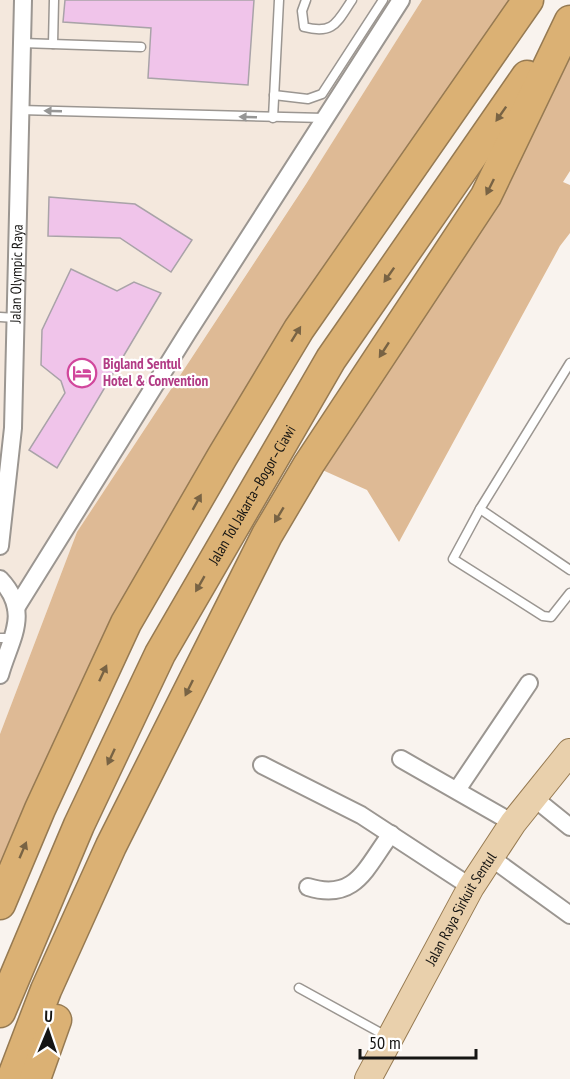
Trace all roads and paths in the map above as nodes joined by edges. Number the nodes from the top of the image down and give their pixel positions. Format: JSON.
{"nodes":[{"id":1,"x":23,"y":0,"type":"edge"},
{"id":2,"x":54,"y":0,"type":"edge"},
{"id":3,"x":279,"y":0,"type":"edge"},
{"id":4,"x":306,"y":0,"type":"edge"},
{"id":5,"x":352,"y":0,"type":"edge"},
{"id":6,"x":383,"y":0,"type":"edge"},
{"id":7,"x":401,"y":0,"type":"edge"},
{"id":8,"x":528,"y":0,"type":"edge"},
{"id":9,"x":570,"y":15,"type":"edge"},
{"id":10,"x":570,"y":21,"type":"edge"},
{"id":11,"x":22,"y":43,"type":"junction"},
{"id":12,"x":53,"y":44,"type":"junction"},
{"id":13,"x":141,"y":47,"type":"dead end"},
{"id":14,"x":273,"y":95,"type":"junction"},
{"id":15,"x":20,"y":110,"type":"junction"},
{"id":16,"x":273,"y":118,"type":"junction"},
{"id":17,"x":327,"y":118,"type":"junction"},
{"id":18,"x":8,"y":317,"type":"edge"},
{"id":19,"x":570,"y":363,"type":"edge"},
{"id":20,"x":480,"y":509,"type":"junction"},
{"id":21,"x":1,"y":522,"type":"edge"},
{"id":22,"x":0,"y":546,"type":"edge"},
{"id":23,"x":570,"y":570,"type":"edge"},
{"id":24,"x":0,"y":574,"type":"edge"},
{"id":25,"x":0,"y":580,"type":"edge"},
{"id":26,"x":570,"y":593,"type":"edge"},
{"id":27,"x":16,"y":608,"type":"junction"},
{"id":28,"x":3,"y":651,"type":"edge"},
{"id":29,"x":529,"y":683,"type":"dead end"},
{"id":30,"x":570,"y":752,"type":"edge"},
{"id":31,"x":401,"y":759,"type":"dead end"},
{"id":32,"x":262,"y":765,"type":"dead end"},
{"id":33,"x":457,"y":790,"type":"junction"},
{"id":34,"x":534,"y":798,"type":"junction"},
{"id":35,"x":513,"y":823,"type":"junction"},
{"id":36,"x":570,"y":826,"type":"edge"},
{"id":37,"x":391,"y":834,"type":"junction"},
{"id":38,"x":111,"y":846,"type":"junction"},
{"id":39,"x":490,"y":857,"type":"junction"},
{"id":40,"x":308,"y":887,"type":"dead end"},
{"id":41,"x":471,"y":887,"type":"junction"},
{"id":42,"x":0,"y":904,"type":"edge"},
{"id":43,"x":570,"y":915,"type":"edge"},
{"id":44,"x":299,"y":988,"type":"dead end"},
{"id":45,"x":0,"y":1012,"type":"edge"},
{"id":46,"x":390,"y":1038,"type":"junction"},
{"id":47,"x":12,"y":1079,"type":"edge"},
{"id":48,"x":35,"y":1079,"type":"edge"},
{"id":49,"x":368,"y":1079,"type":"edge"}],
"edges":[{"from":1,"to":11,"type":"street","name":"Jalan Olympic Raya"},
{"from":2,"to":12,"type":"lane"},
{"from":3,"to":14,"type":"lane"},
{"from":4,"to":5,"type":"lane"},
{"from":6,"to":14,"type":"lane"},
{"from":7,"to":17,"type":"street"},
{"from":42,"to":8,"type":"highway","one_way":true},
{"from":9,"to":45,"type":"highway","name":"Jalan Tol Jakarta–Bogor–Ciawi","one_way":true},
{"from":10,"to":38,"type":"highway","one_way":true},
{"from":11,"to":12,"type":"lane"},
{"from":11,"to":15,"type":"street","name":"Jalan Olympic Raya"},
{"from":12,"to":13,"type":"lane"},
{"from":14,"to":16,"type":"lane"},
{"from":16,"to":15,"type":"lane","one_way":true},
{"from":15,"to":18,"type":"street","name":"Jalan Olympic Raya"},
{"from":16,"to":17,"type":"lane"},
{"from":17,"to":27,"type":"street"},
{"from":18,"to":21,"type":"street","name":"Jalan Olympic Raya"},
{"from":19,"to":20,"type":"lane"},
{"from":20,"to":23,"type":"lane"},
{"from":20,"to":26,"type":"lane"},
{"from":21,"to":22,"type":"street","name":"Jalan Olympic Raya"},
{"from":24,"to":25,"type":"street"},
{"from":25,"to":27,"type":"street"},
{"from":27,"to":28,"type":"street"},
{"from":29,"to":33,"type":"street"},
{"from":30,"to":34,"type":"main road","name":"Jalan Raya Sirkuit Sentul"},
{"from":31,"to":33,"type":"street"},
{"from":32,"to":37,"type":"street"},
{"from":33,"to":35,"type":"street"},
{"from":34,"to":35,"type":"main road","name":"Jalan Raya Sirkuit Sentul"},
{"from":34,"to":36,"type":"street"},
{"from":35,"to":39,"type":"main road","name":"Jalan Raya Sirkuit Sentul"},
{"from":37,"to":40,"type":"street"},
{"from":37,"to":41,"type":"street"},
{"from":38,"to":47,"type":"highway"},
{"from":38,"to":48,"type":"highway"},
{"from":39,"to":41,"type":"main road","name":"Jalan Raya Sirkuit Sentul"},
{"from":39,"to":43,"type":"street"},
{"from":41,"to":46,"type":"main road","name":"Jalan Raya Sirkuit Sentul"},
{"from":44,"to":46,"type":"lane"},
{"from":46,"to":49,"type":"main road","name":"Jalan Raya Sirkuit Sentul"}]}
